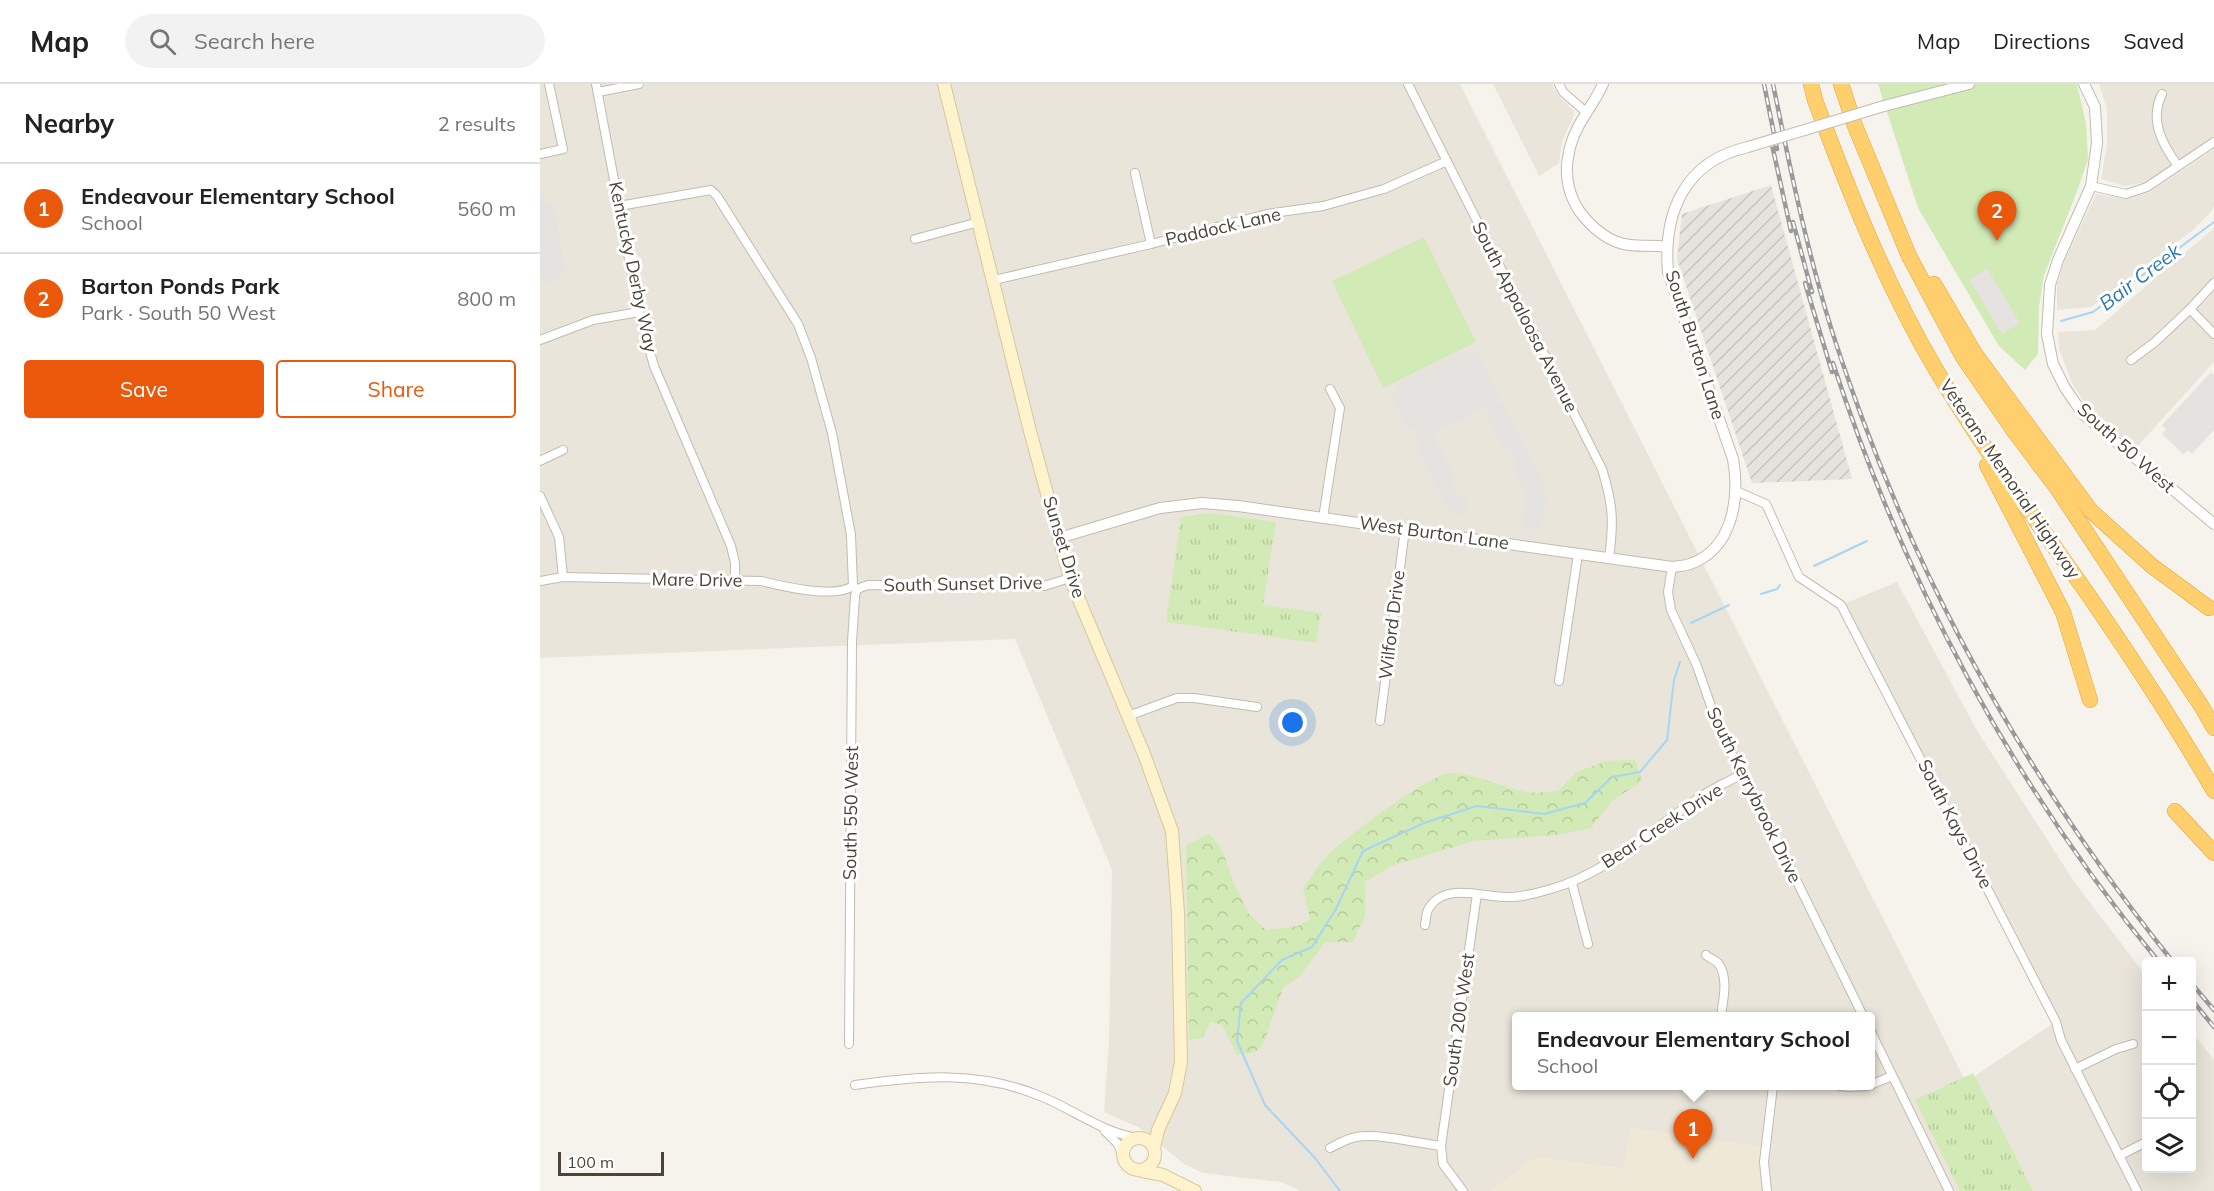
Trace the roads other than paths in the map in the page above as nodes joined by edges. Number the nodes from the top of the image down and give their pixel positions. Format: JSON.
{"nodes":[{"id":1,"x":549,"y":84,"type":"edge"},
{"id":2,"x":639,"y":84,"type":"edge"},
{"id":3,"x":944,"y":84,"type":"edge"},
{"id":4,"x":1408,"y":84,"type":"edge"},
{"id":5,"x":1559,"y":84,"type":"edge"},
{"id":6,"x":1603,"y":84,"type":"edge"},
{"id":7,"x":1811,"y":84,"type":"edge"},
{"id":8,"x":1841,"y":84,"type":"edge"},
{"id":9,"x":1969,"y":84,"type":"edge"},
{"id":10,"x":2084,"y":84,"type":"edge"},
{"id":11,"x":597,"y":88,"type":"edge"},
{"id":12,"x":2162,"y":94,"type":"dead end"},
{"id":13,"x":1587,"y":112,"type":"junction"},
{"id":14,"x":2214,"y":142,"type":"edge"},
{"id":15,"x":1861,"y":143,"type":"junction"},
{"id":16,"x":540,"y":154,"type":"edge"},
{"id":17,"x":1447,"y":160,"type":"junction"},
{"id":18,"x":2178,"y":166,"type":"junction"},
{"id":19,"x":1135,"y":173,"type":"dead end"},
{"id":20,"x":2091,"y":186,"type":"junction"},
{"id":21,"x":619,"y":207,"type":"junction"},
{"id":22,"x":979,"y":222,"type":"junction"},
{"id":23,"x":915,"y":239,"type":"dead end"},
{"id":24,"x":1151,"y":244,"type":"junction"},
{"id":25,"x":1666,"y":248,"type":"junction"},
{"id":26,"x":994,"y":280,"type":"junction"},
{"id":27,"x":2214,"y":283,"type":"edge"},
{"id":28,"x":2190,"y":309,"type":"junction"},
{"id":29,"x":639,"y":312,"type":"junction"},
{"id":30,"x":2214,"y":334,"type":"edge"},
{"id":31,"x":540,"y":340,"type":"edge"},
{"id":32,"x":2131,"y":360,"type":"dead end"},
{"id":33,"x":1935,"y":367,"type":"junction"},
{"id":34,"x":1330,"y":389,"type":"dead end"},
{"id":35,"x":563,"y":450,"type":"dead end"},
{"id":36,"x":1733,"y":459,"type":"joint"},
{"id":37,"x":540,"y":461,"type":"edge"},
{"id":38,"x":1736,"y":491,"type":"junction"},
{"id":39,"x":540,"y":496,"type":"edge"},
{"id":40,"x":1323,"y":518,"type":"junction"},
{"id":41,"x":2214,"y":524,"type":"edge"},
{"id":42,"x":1405,"y":529,"type":"junction"},
{"id":43,"x":1059,"y":537,"type":"junction"},
{"id":44,"x":1578,"y":554,"type":"junction"},
{"id":45,"x":1609,"y":558,"type":"junction"},
{"id":46,"x":1672,"y":567,"type":"junction"},
{"id":47,"x":563,"y":577,"type":"junction"},
{"id":48,"x":1070,"y":578,"type":"junction"},
{"id":49,"x":540,"y":580,"type":"edge"},
{"id":50,"x":735,"y":580,"type":"junction"},
{"id":51,"x":855,"y":588,"type":"junction"},
{"id":52,"x":2209,"y":608,"type":"dead end"},
{"id":53,"x":1559,"y":681,"type":"dead end"},
{"id":54,"x":2090,"y":700,"type":"dead end"},
{"id":55,"x":1257,"y":707,"type":"dead end"},
{"id":56,"x":1128,"y":716,"type":"junction"},
{"id":57,"x":1380,"y":721,"type":"dead end"},
{"id":58,"x":2214,"y":728,"type":"edge"},
{"id":59,"x":1742,"y":774,"type":"junction"},
{"id":60,"x":2214,"y":791,"type":"edge"},
{"id":61,"x":2175,"y":811,"type":"dead end"},
{"id":62,"x":2214,"y":853,"type":"edge"},
{"id":63,"x":1572,"y":883,"type":"junction"},
{"id":64,"x":1477,"y":894,"type":"junction"},
{"id":65,"x":1425,"y":926,"type":"dead end"},
{"id":66,"x":1588,"y":944,"type":"dead end"},
{"id":67,"x":1706,"y":955,"type":"dead end"},
{"id":68,"x":1722,"y":1012,"type":"edge"},
{"id":69,"x":1861,"y":1012,"type":"edge"},
{"id":70,"x":1875,"y":1040,"type":"edge"},
{"id":71,"x":849,"y":1044,"type":"dead end"},
{"id":72,"x":2133,"y":1044,"type":"dead end"},
{"id":73,"x":2076,"y":1069,"type":"junction"},
{"id":74,"x":1892,"y":1076,"type":"junction"},
{"id":75,"x":1875,"y":1083,"type":"edge"},
{"id":76,"x":855,"y":1085,"type":"dead end"},
{"id":77,"x":1773,"y":1090,"type":"edge"},
{"id":78,"x":1165,"y":1115,"type":"junction"},
{"id":79,"x":1100,"y":1127,"type":"junction"},
{"id":80,"x":1139,"y":1138,"type":"junction"},
{"id":81,"x":2142,"y":1144,"type":"edge"},
{"id":82,"x":1441,"y":1146,"type":"junction"},
{"id":83,"x":1330,"y":1148,"type":"dead end"},
{"id":84,"x":1155,"y":1150,"type":"junction"},
{"id":85,"x":2119,"y":1156,"type":"junction"},
{"id":86,"x":1123,"y":1157,"type":"junction"},
{"id":87,"x":1142,"y":1171,"type":"junction"},
{"id":88,"x":1193,"y":1189,"type":"edge"},
{"id":89,"x":1463,"y":1191,"type":"edge"},
{"id":90,"x":1767,"y":1191,"type":"edge"},
{"id":91,"x":1949,"y":1191,"type":"edge"},
{"id":92,"x":2137,"y":1191,"type":"edge"}],
"edges":[{"from":1,"to":16,"type":"street"},
{"from":2,"to":11,"type":"street"},
{"from":3,"to":22,"type":"main road","name":"Sunset Drive"},
{"from":4,"to":17,"type":"street","name":"South Appaloosa Avenue"},
{"from":5,"to":13,"type":"street"},
{"from":6,"to":13,"type":"street"},
{"from":7,"to":33,"type":"highway","name":"Veterans Memorial Highway"},
{"from":8,"to":15,"type":"highway","name":"Veterans Memorial Highway"},
{"from":9,"to":25,"type":"street","name":"South Burton Lane","bridge":true},
{"from":10,"to":20,"type":"street","name":"South 50 West"},
{"from":11,"to":21,"type":"street","name":"Kentucky Derby Way"},
{"from":12,"to":18,"type":"street"},
{"from":13,"to":25,"type":"street"},
{"from":14,"to":18,"type":"street"},
{"from":15,"to":52,"type":"highway"},
{"from":15,"to":58,"type":"highway","name":"Veterans Memorial Highway"},
{"from":17,"to":24,"type":"street","name":"Paddock Lane"},
{"from":17,"to":45,"type":"street","name":"South Appaloosa Avenue"},
{"from":18,"to":20,"type":"street"},
{"from":19,"to":24,"type":"street"},
{"from":20,"to":41,"type":"street","name":"South 50 West"},
{"from":21,"to":29,"type":"street","name":"Kentucky Derby Way"},
{"from":21,"to":51,"type":"street","name":"South 550 West"},
{"from":22,"to":23,"type":"street"},
{"from":22,"to":26,"type":"main road","name":"Sunset Drive"},
{"from":24,"to":26,"type":"street","name":"Paddock Lane"},
{"from":25,"to":36,"type":"street","name":"South Burton Lane"},
{"from":26,"to":43,"type":"main road","name":"Sunset Drive"},
{"from":27,"to":28,"type":"street"},
{"from":28,"to":30,"type":"street"},
{"from":28,"to":32,"type":"street"},
{"from":29,"to":31,"type":"street"},
{"from":29,"to":50,"type":"street","name":"Kentucky Derby Way"},
{"from":33,"to":54,"type":"highway"},
{"from":33,"to":60,"type":"highway","name":"Veterans Memorial Highway"},
{"from":34,"to":40,"type":"street"},
{"from":35,"to":37,"type":"street"},
{"from":36,"to":38,"type":"street","name":"West Burton Lane"},
{"from":38,"to":46,"type":"street","name":"West Burton Lane"},
{"from":38,"to":73,"type":"street","name":"South Kays Drive"},
{"from":39,"to":47,"type":"street"},
{"from":40,"to":42,"type":"street","name":"West Burton Lane"},
{"from":40,"to":43,"type":"street","name":"West Burton Lane"},
{"from":42,"to":44,"type":"street","name":"West Burton Lane"},
{"from":42,"to":57,"type":"street","name":"Wilford Drive"},
{"from":43,"to":48,"type":"main road","name":"Sunset Drive"},
{"from":44,"to":45,"type":"street","name":"West Burton Lane"},
{"from":44,"to":53,"type":"street"},
{"from":45,"to":46,"type":"street","name":"West Burton Lane"},
{"from":46,"to":59,"type":"street","name":"South Kerrybrook Drive"},
{"from":47,"to":49,"type":"street","name":"Mare Drive"},
{"from":47,"to":50,"type":"street","name":"Mare Drive"},
{"from":48,"to":51,"type":"street","name":"South Sunset Drive"},
{"from":48,"to":56,"type":"main road","name":"Sunset Drive"},
{"from":50,"to":51,"type":"street","name":"Mare Drive"},
{"from":51,"to":71,"type":"street","name":"South 550 West"},
{"from":55,"to":56,"type":"street"},
{"from":56,"to":78,"type":"main road","name":"Sunset Drive"},
{"from":59,"to":63,"type":"street","name":"Bear Creek Drive"},
{"from":59,"to":69,"type":"street","name":"South Kerrybrook Drive"},
{"from":61,"to":62,"type":"highway"},
{"from":63,"to":64,"type":"street","name":"Bear Creek Drive"},
{"from":63,"to":66,"type":"street"},
{"from":64,"to":65,"type":"street","name":"Bear Creek Drive"},
{"from":64,"to":82,"type":"street","name":"South 200 West"},
{"from":67,"to":68,"type":"street"},
{"from":70,"to":74,"type":"street"},
{"from":72,"to":73,"type":"street"},
{"from":73,"to":85,"type":"street","name":"South Kays Drive"},
{"from":74,"to":75,"type":"street"},
{"from":74,"to":91,"type":"street"},
{"from":76,"to":79,"type":"street"},
{"from":77,"to":90,"type":"street"},
{"from":78,"to":80,"type":"main road"},
{"from":78,"to":84,"type":"main road","name":"Sunset Drive"},
{"from":79,"to":80,"type":"street"},
{"from":79,"to":86,"type":"street"},
{"from":80,"to":84,"type":"main road"},
{"from":80,"to":86,"type":"main road"},
{"from":81,"to":85,"type":"street"},
{"from":82,"to":83,"type":"street"},
{"from":82,"to":89,"type":"street"},
{"from":84,"to":87,"type":"main road"},
{"from":84,"to":88,"type":"main road"},
{"from":85,"to":92,"type":"street","name":"South Kays Drive"},
{"from":86,"to":87,"type":"main road"},
{"from":87,"to":88,"type":"main road"}]}
